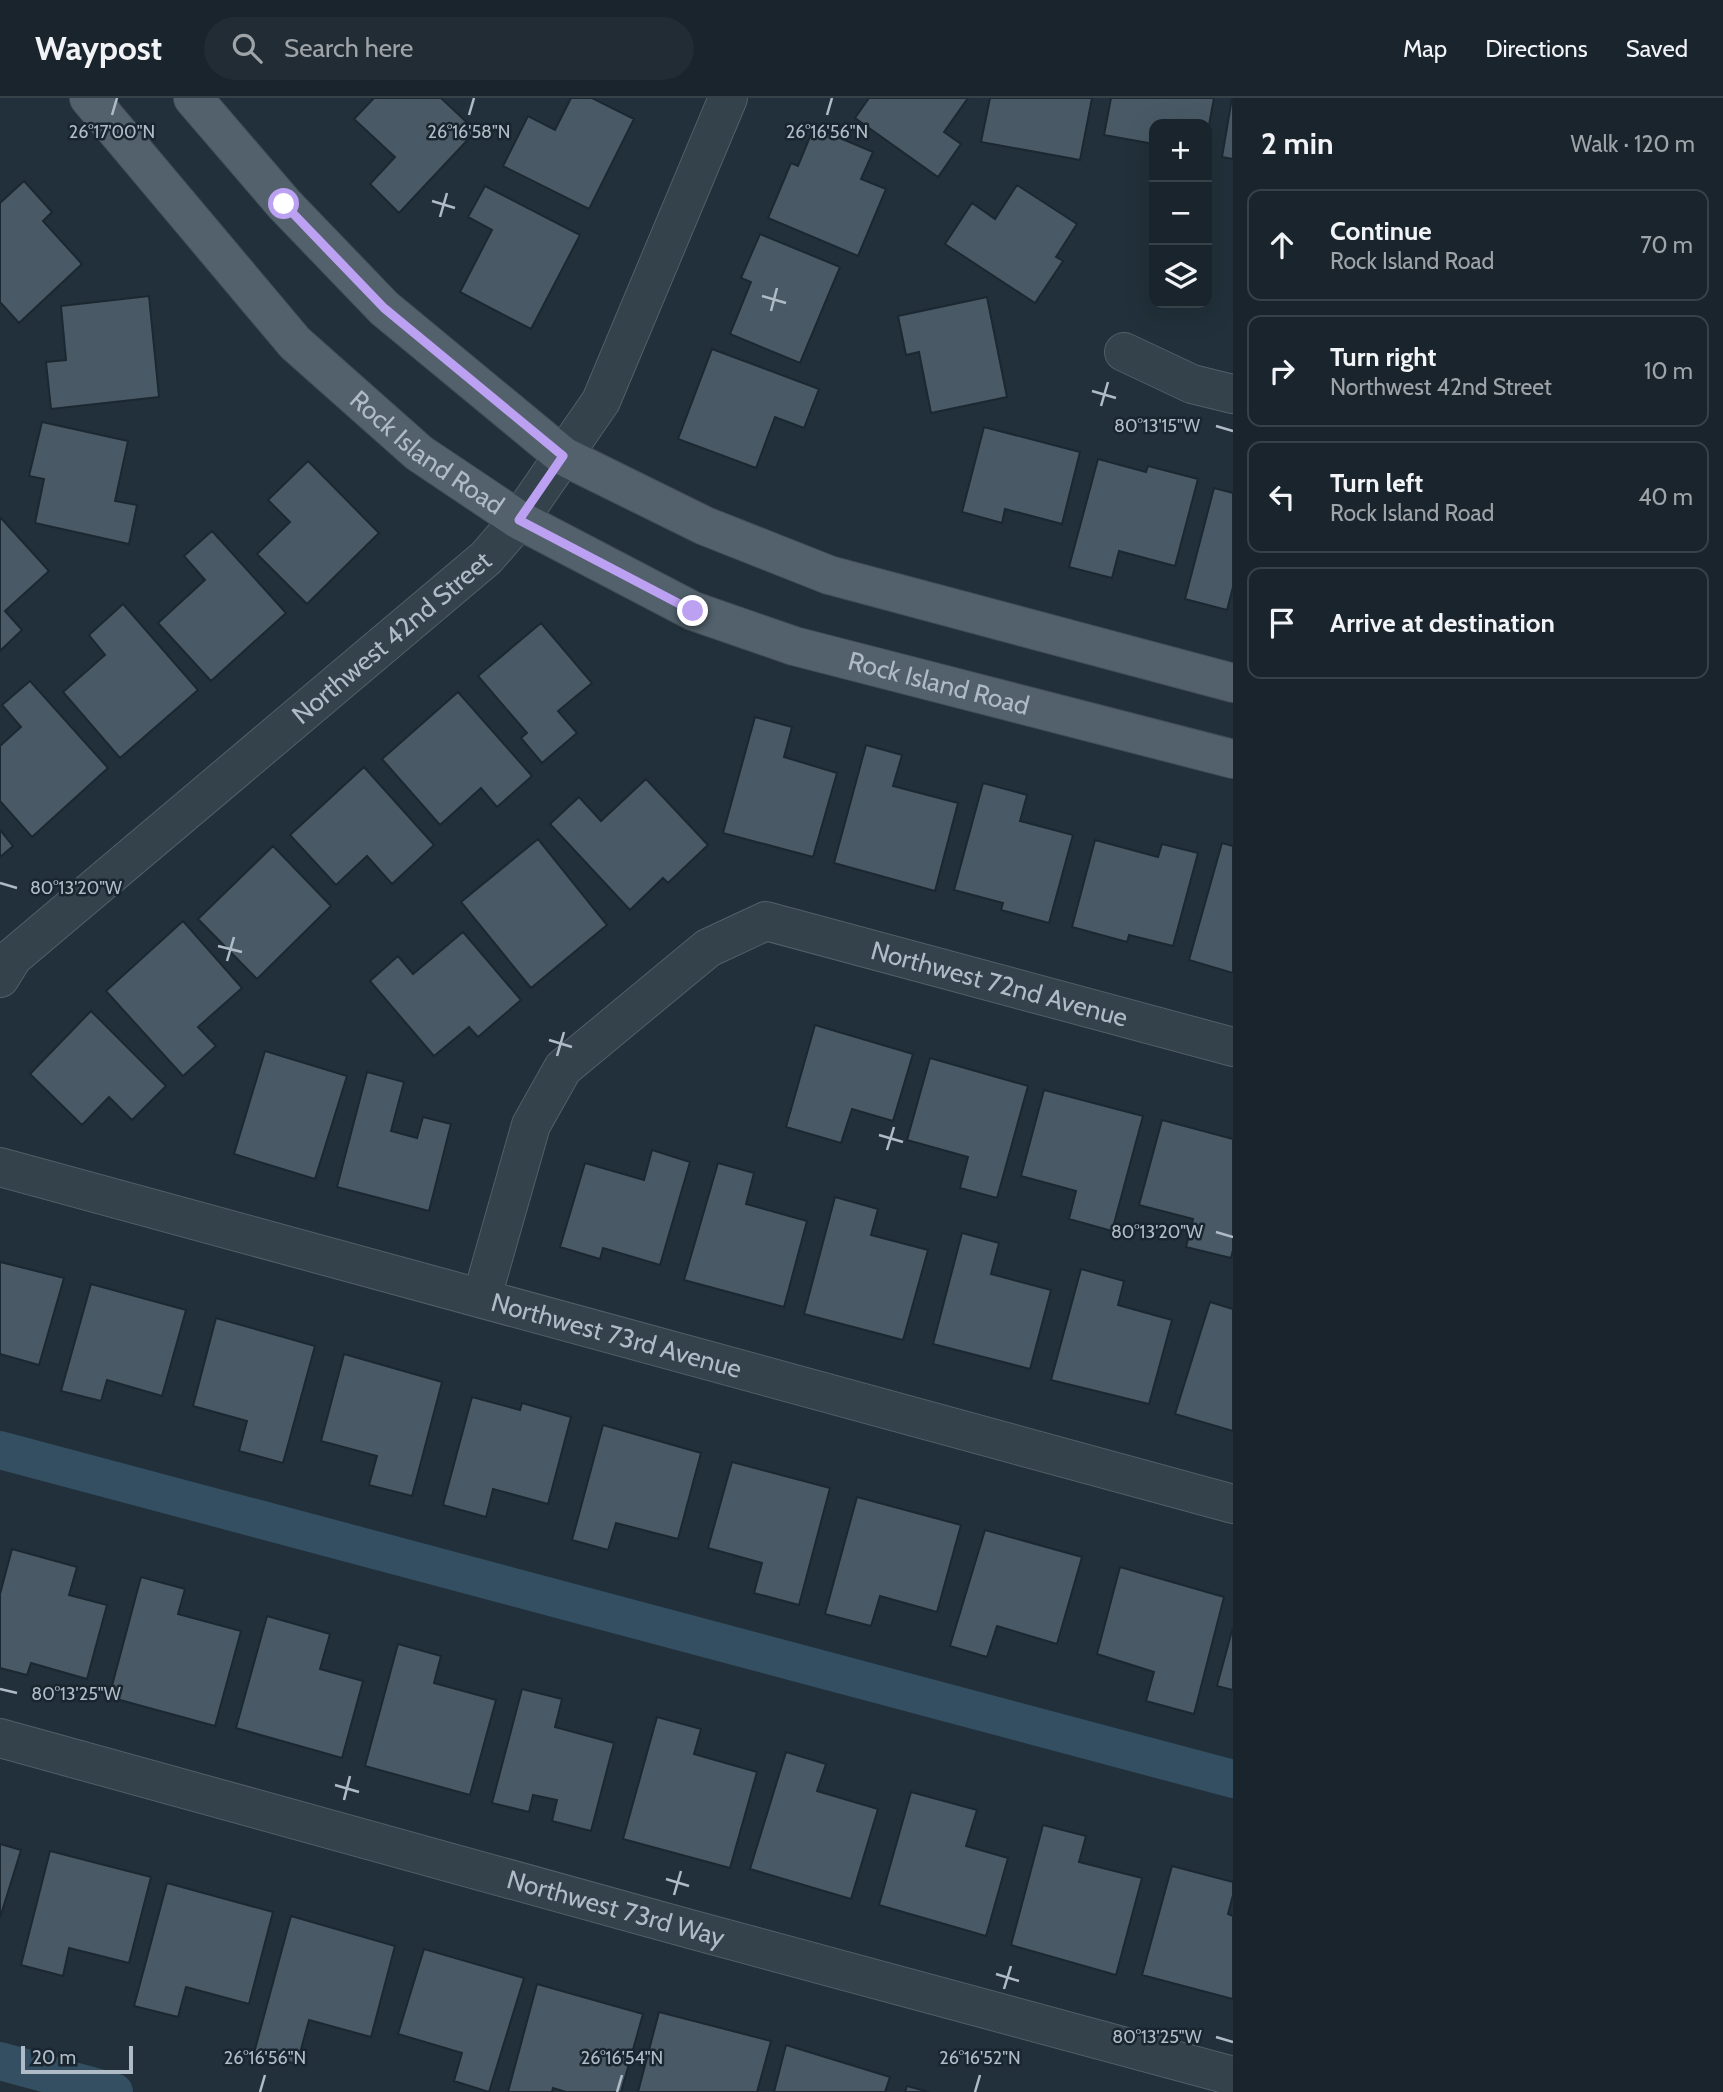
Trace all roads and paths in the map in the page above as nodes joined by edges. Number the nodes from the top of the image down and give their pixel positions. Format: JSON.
{"nodes":[{"id":1,"x":89,"y":98,"type":"edge"},
{"id":2,"x":193,"y":98,"type":"edge"},
{"id":3,"x":728,"y":98,"type":"edge"},
{"id":4,"x":1124,"y":352,"type":"dead end"},
{"id":5,"x":1233,"y":394,"type":"edge"},
{"id":6,"x":563,"y":456,"type":"junction"},
{"id":7,"x":519,"y":520,"type":"junction"},
{"id":8,"x":1233,"y":683,"type":"edge"},
{"id":9,"x":1233,"y":759,"type":"edge"},
{"id":10,"x":0,"y":978,"type":"edge"},
{"id":11,"x":1233,"y":1047,"type":"edge"},
{"id":12,"x":0,"y":1167,"type":"edge"},
{"id":13,"x":482,"y":1297,"type":"junction"},
{"id":14,"x":1233,"y":1504,"type":"edge"},
{"id":15,"x":0,"y":1738,"type":"edge"},
{"id":16,"x":1233,"y":2076,"type":"edge"}],
"edges":[{"from":1,"to":7,"type":"main road","name":"Rock Island Road"},
{"from":2,"to":6,"type":"main road"},
{"from":3,"to":6,"type":"street","name":"Northwest 42nd Street"},
{"from":4,"to":5,"type":"street"},
{"from":6,"to":7,"type":"street","name":"Northwest 42nd Street"},
{"from":6,"to":8,"type":"main road"},
{"from":7,"to":9,"type":"main road","name":"Rock Island Road"},
{"from":7,"to":10,"type":"street","name":"Northwest 42nd Street"},
{"from":11,"to":13,"type":"street","name":"Northwest 72nd Avenue"},
{"from":12,"to":13,"type":"street","name":"Northwest 73rd Avenue"},
{"from":13,"to":14,"type":"street","name":"Northwest 73rd Avenue"},
{"from":15,"to":16,"type":"street","name":"Northwest 73rd Way"}]}
